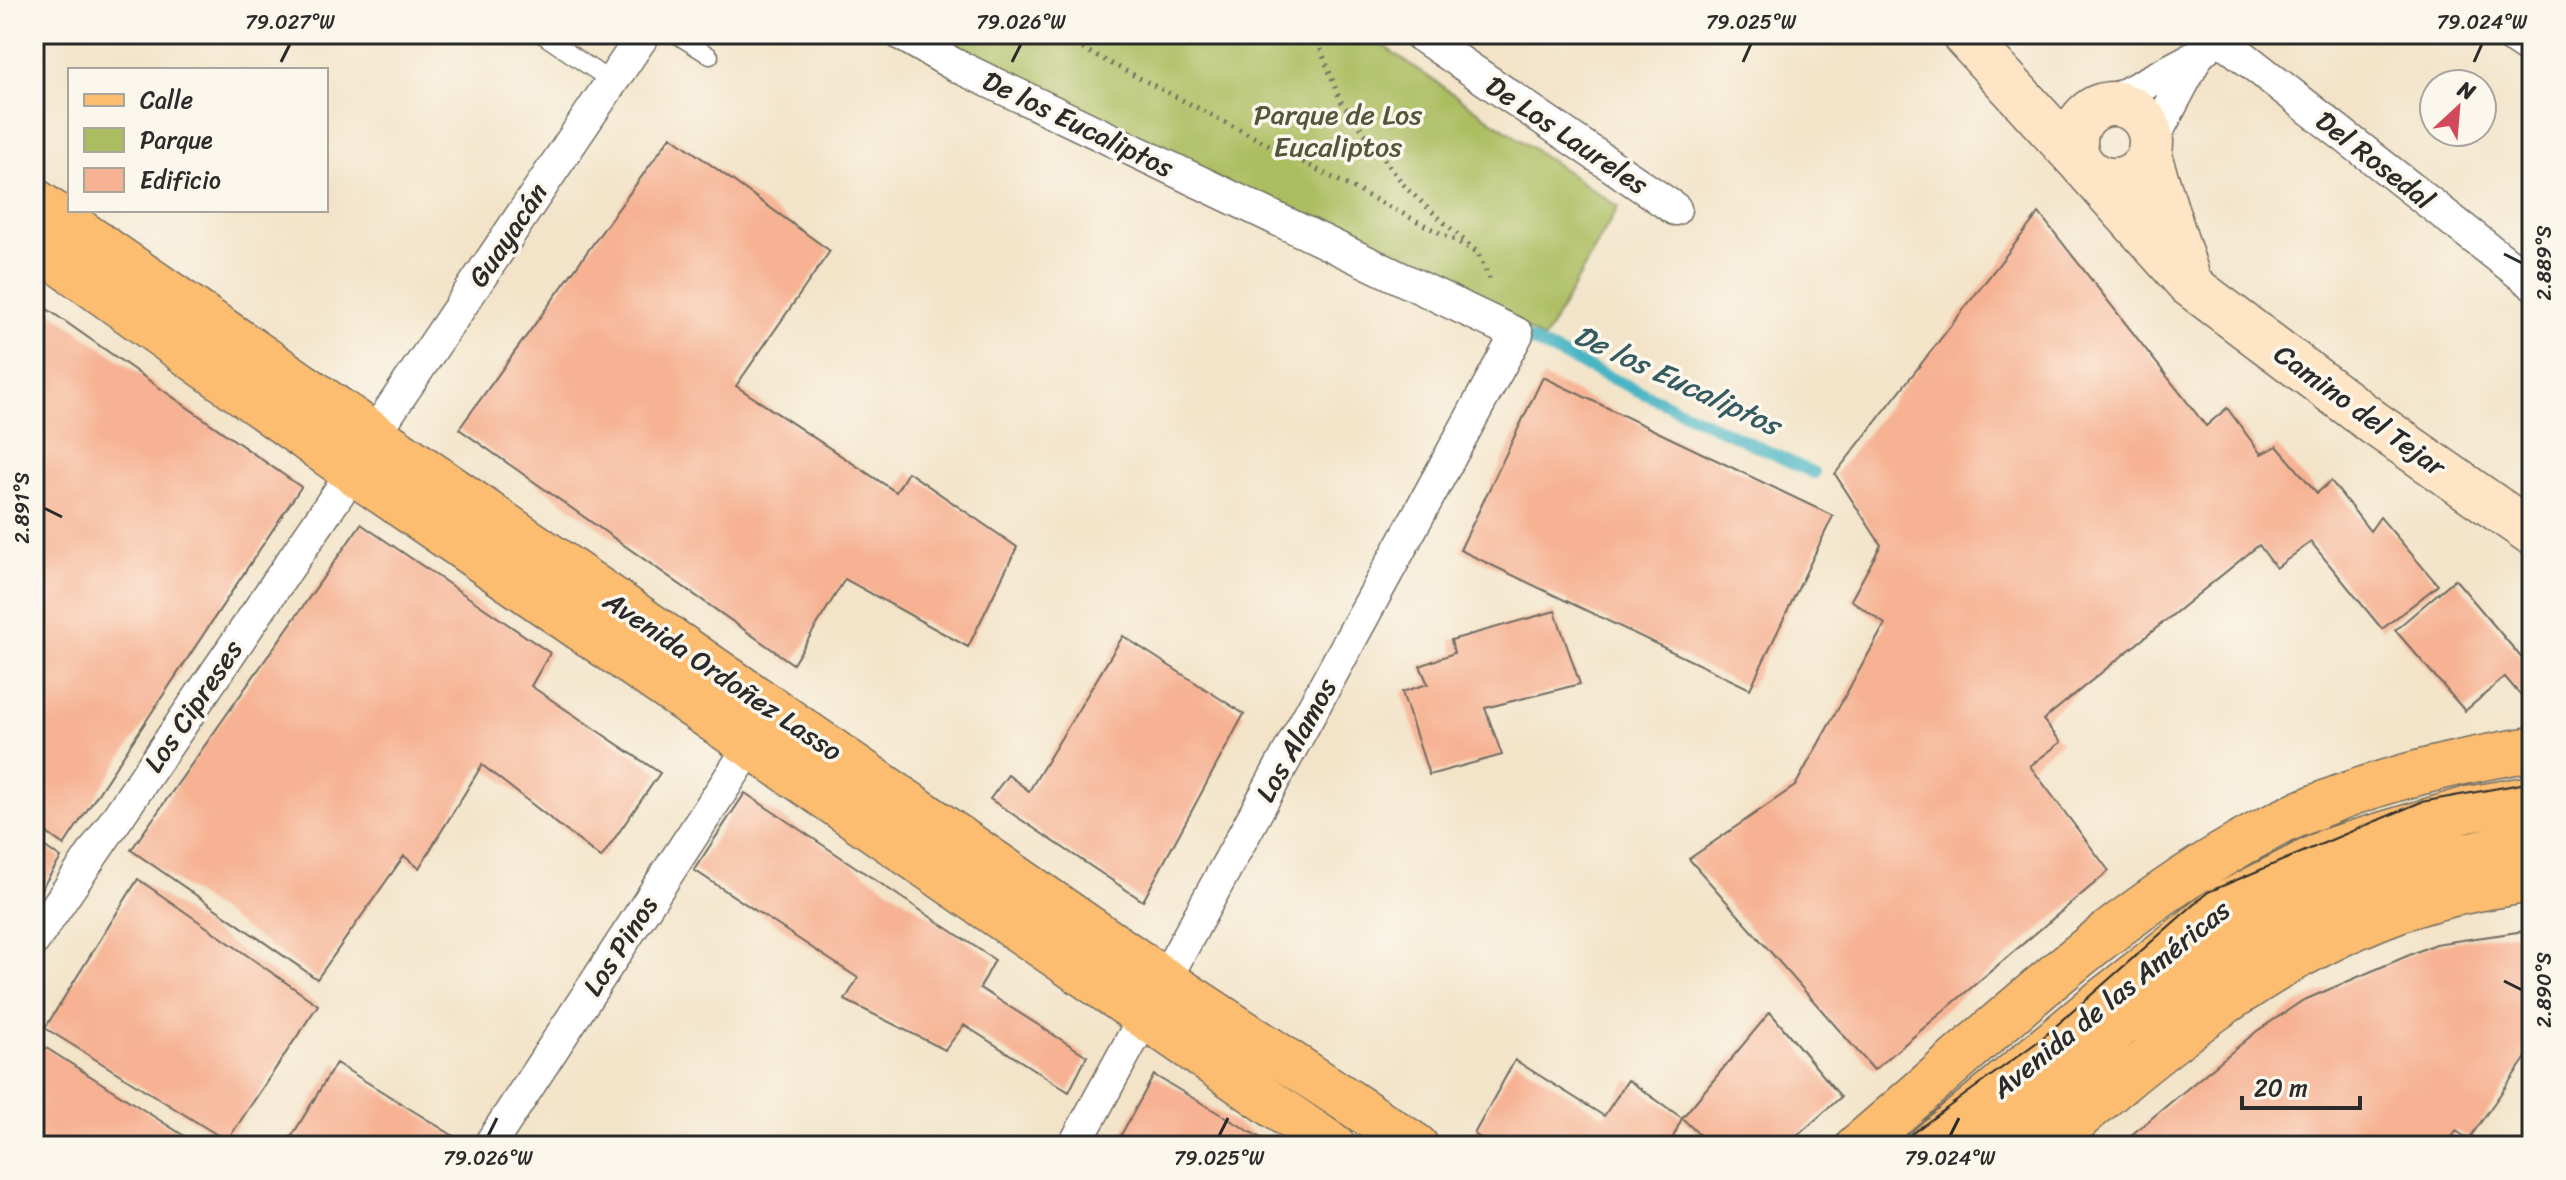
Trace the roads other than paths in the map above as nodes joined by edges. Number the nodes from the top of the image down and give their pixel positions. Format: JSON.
{"nodes":[{"id":1,"x":541,"y":34,"type":"edge"},
{"id":2,"x":644,"y":34,"type":"edge"},
{"id":3,"x":675,"y":34,"type":"edge"},
{"id":4,"x":901,"y":34,"type":"edge"},
{"id":5,"x":1419,"y":34,"type":"edge"},
{"id":6,"x":2508,"y":34,"type":"edge"},
{"id":7,"x":2211,"y":42,"type":"edge"},
{"id":8,"x":1976,"y":48,"type":"edge"},
{"id":9,"x":2532,"y":50,"type":"edge"},
{"id":10,"x":710,"y":56,"type":"dead end"},
{"id":11,"x":612,"y":82,"type":"junction"},
{"id":12,"x":2099,"y":107,"type":"junction"},
{"id":13,"x":2150,"y":149,"type":"junction"},
{"id":14,"x":2086,"y":169,"type":"junction"},
{"id":15,"x":34,"y":200,"type":"edge"},
{"id":16,"x":1675,"y":209,"type":"dead end"},
{"id":17,"x":34,"y":244,"type":"edge"},
{"id":18,"x":2532,"y":283,"type":"edge"},
{"id":19,"x":2190,"y":285,"type":"junction"},
{"id":20,"x":1517,"y":334,"type":"joint"},
{"id":21,"x":363,"y":454,"type":"junction"},
{"id":22,"x":2532,"y":533,"type":"edge"},
{"id":23,"x":750,"y":747,"type":"junction"},
{"id":24,"x":2532,"y":749,"type":"edge"},
{"id":25,"x":2532,"y":798,"type":"edge"},
{"id":26,"x":2532,"y":841,"type":"edge"},
{"id":27,"x":2532,"y":880,"type":"edge"},
{"id":28,"x":34,"y":940,"type":"edge"},
{"id":29,"x":1153,"y":997,"type":"junction"},
{"id":30,"x":1396,"y":1141,"type":"edge"},
{"id":31,"x":489,"y":1146,"type":"edge"},
{"id":32,"x":1074,"y":1146,"type":"edge"},
{"id":33,"x":1333,"y":1146,"type":"edge"},
{"id":34,"x":1858,"y":1146,"type":"edge"},
{"id":35,"x":1929,"y":1146,"type":"edge"},
{"id":36,"x":1987,"y":1146,"type":"edge"},
{"id":37,"x":2046,"y":1146,"type":"edge"}],
"edges":[{"from":1,"to":11,"type":"lane"},
{"from":2,"to":11,"type":"street","name":"Guayacán"},
{"from":3,"to":10,"type":"lane"},
{"from":4,"to":20,"type":"street","name":"De los Eucaliptos"},
{"from":5,"to":16,"type":"street","name":"De Los Laureles"},
{"from":6,"to":9,"type":"street"},
{"from":7,"to":12,"type":"street"},
{"from":7,"to":13,"type":"street"},
{"from":7,"to":18,"type":"street","name":"Del Rosedal"},
{"from":8,"to":12,"type":"street","name":"Camino del Tejar"},
{"from":8,"to":14,"type":"street","name":"Camino del Tejar"},
{"from":11,"to":21,"type":"street","name":"Guayacán"},
{"from":12,"to":13,"type":"street"},
{"from":12,"to":14,"type":"street"},
{"from":13,"to":14,"type":"street"},
{"from":13,"to":19,"type":"street"},
{"from":14,"to":19,"type":"street","name":"Camino del Tejar"},
{"from":15,"to":21,"type":"main road","name":"Avenida Ordoñez Lasso"},
{"from":17,"to":21,"type":"main road","name":"Avenida Ordoñez Lasso"},
{"from":19,"to":22,"type":"street","name":"Camino del Tejar"},
{"from":20,"to":29,"type":"street","name":"Los Alamos"},
{"from":21,"to":23,"type":"main road","name":"Avenida Ordoñez Lasso"},
{"from":21,"to":28,"type":"street","name":"Los Cipreses"},
{"from":21,"to":29,"type":"main road","name":"Avenida Ordoñez Lasso"},
{"from":23,"to":29,"type":"main road","name":"Avenida Ordoñez Lasso"},
{"from":23,"to":31,"type":"street","name":"Los Pinos"},
{"from":24,"to":34,"type":"main road","name":"Avenida de las Américas"},
{"from":25,"to":35,"type":"main road","name":"Avenida de las Américas"},
{"from":26,"to":36,"type":"main road","name":"Avenida de las Américas"},
{"from":27,"to":37,"type":"main road"},
{"from":29,"to":30,"type":"main road","name":"Avenida Ordoñez Lasso"},
{"from":29,"to":32,"type":"street","name":"Los Alamos"},
{"from":29,"to":33,"type":"main road","name":"Avenida Ordoñez Lasso"}]}
